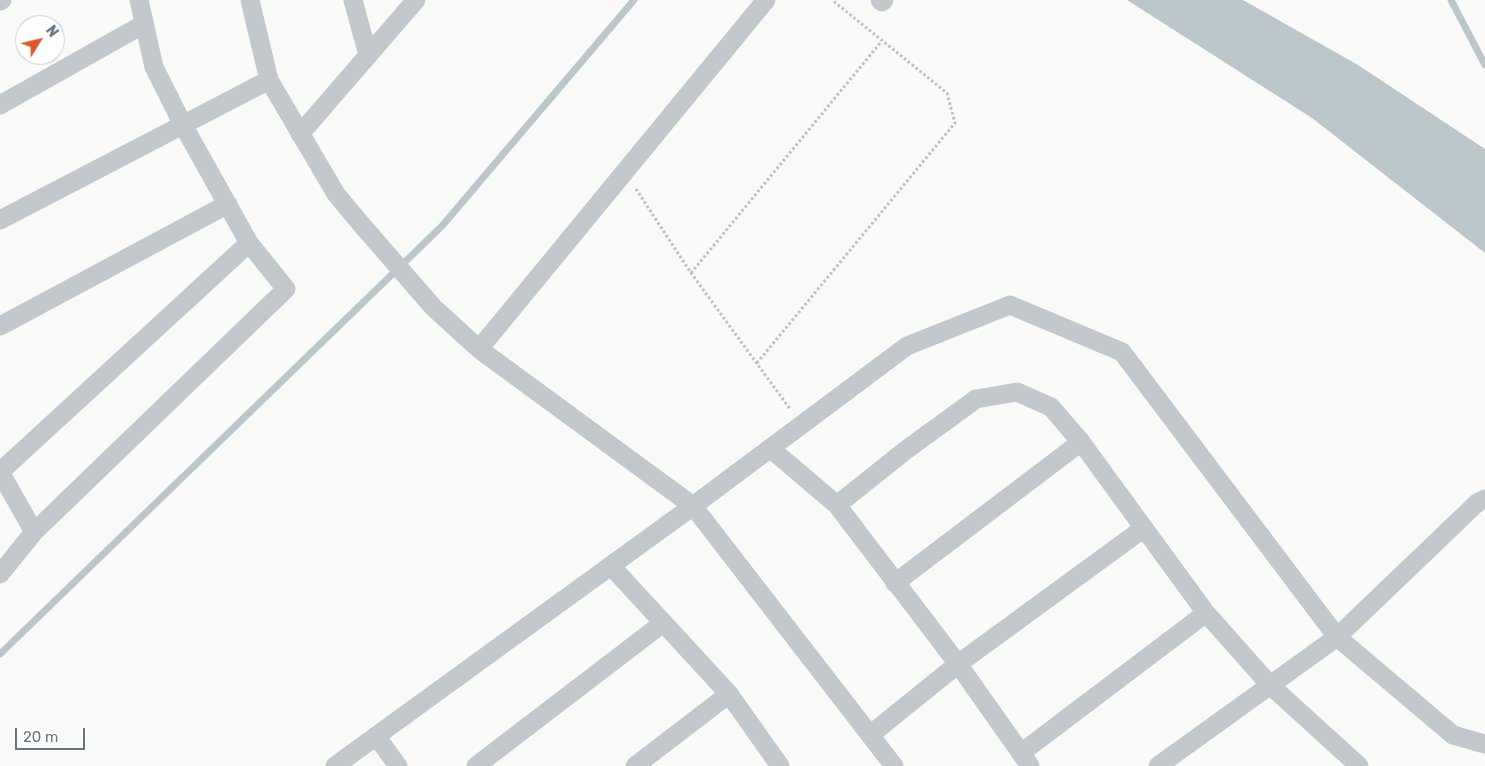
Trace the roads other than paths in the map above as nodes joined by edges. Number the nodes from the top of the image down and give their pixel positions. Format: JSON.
{"nodes":[{"id":1,"x":139,"y":0,"type":"edge"},
{"id":2,"x":250,"y":0,"type":"edge"},
{"id":3,"x":353,"y":0,"type":"edge"},
{"id":4,"x":416,"y":0,"type":"edge"},
{"id":5,"x":766,"y":0,"type":"edge"},
{"id":6,"x":144,"y":24,"type":"junction"},
{"id":7,"x":368,"y":55,"type":"junction"},
{"id":8,"x":269,"y":80,"type":"junction"},
{"id":9,"x":0,"y":105,"type":"edge"},
{"id":10,"x":183,"y":125,"type":"junction"},
{"id":11,"x":300,"y":134,"type":"junction"},
{"id":12,"x":228,"y":204,"type":"junction"},
{"id":13,"x":0,"y":220,"type":"edge"},
{"id":14,"x":249,"y":243,"type":"junction"},
{"id":15,"x":0,"y":326,"type":"edge"},
{"id":16,"x":479,"y":349,"type":"junction"},
{"id":17,"x":1081,"y":442,"type":"junction"},
{"id":18,"x":771,"y":449,"type":"junction"},
{"id":19,"x":0,"y":472,"type":"edge"},
{"id":20,"x":1485,"y":500,"type":"edge"},
{"id":21,"x":837,"y":505,"type":"junction"},
{"id":22,"x":693,"y":506,"type":"junction"},
{"id":23,"x":1144,"y":528,"type":"junction"},
{"id":24,"x":34,"y":532,"type":"junction"},
{"id":25,"x":611,"y":566,"type":"junction"},
{"id":26,"x":0,"y":574,"type":"edge"},
{"id":27,"x":895,"y":583,"type":"junction"},
{"id":28,"x":1206,"y":613,"type":"junction"},
{"id":29,"x":663,"y":623,"type":"junction"},
{"id":30,"x":1337,"y":637,"type":"junction"},
{"id":31,"x":958,"y":664,"type":"junction"},
{"id":32,"x":1270,"y":685,"type":"junction"},
{"id":33,"x":728,"y":694,"type":"junction"},
{"id":34,"x":870,"y":735,"type":"junction"},
{"id":35,"x":376,"y":736,"type":"junction"},
{"id":36,"x":1485,"y":744,"type":"edge"},
{"id":37,"x":1026,"y":760,"type":"edge"},
{"id":38,"x":1352,"y":764,"type":"edge"},
{"id":39,"x":335,"y":766,"type":"edge"},
{"id":40,"x":398,"y":766,"type":"edge"},
{"id":41,"x":476,"y":766,"type":"edge"},
{"id":42,"x":635,"y":766,"type":"edge"},
{"id":43,"x":780,"y":766,"type":"edge"},
{"id":44,"x":894,"y":766,"type":"edge"},
{"id":45,"x":1158,"y":766,"type":"edge"}],
"edges":[{"from":1,"to":6,"type":"street"},
{"from":2,"to":8,"type":"street"},
{"from":3,"to":7,"type":"street"},
{"from":4,"to":7,"type":"street"},
{"from":5,"to":16,"type":"street"},
{"from":6,"to":9,"type":"street"},
{"from":6,"to":10,"type":"street"},
{"from":7,"to":11,"type":"street"},
{"from":8,"to":10,"type":"street"},
{"from":8,"to":11,"type":"street"},
{"from":10,"to":12,"type":"street"},
{"from":10,"to":13,"type":"street"},
{"from":11,"to":16,"type":"street"},
{"from":12,"to":14,"type":"street"},
{"from":12,"to":15,"type":"street"},
{"from":14,"to":19,"type":"street"},
{"from":14,"to":24,"type":"street"},
{"from":16,"to":22,"type":"street"},
{"from":17,"to":21,"type":"street"},
{"from":17,"to":23,"type":"street"},
{"from":17,"to":27,"type":"street"},
{"from":18,"to":21,"type":"street"},
{"from":18,"to":22,"type":"street"},
{"from":18,"to":30,"type":"street"},
{"from":19,"to":24,"type":"street"},
{"from":20,"to":30,"type":"street"},
{"from":21,"to":27,"type":"street"},
{"from":22,"to":25,"type":"street"},
{"from":22,"to":34,"type":"street"},
{"from":23,"to":28,"type":"street"},
{"from":23,"to":31,"type":"street"},
{"from":24,"to":26,"type":"street"},
{"from":25,"to":29,"type":"street"},
{"from":25,"to":35,"type":"street"},
{"from":27,"to":31,"type":"street"},
{"from":28,"to":32,"type":"street"},
{"from":28,"to":37,"type":"street"},
{"from":29,"to":33,"type":"street"},
{"from":29,"to":41,"type":"street"},
{"from":30,"to":32,"type":"street"},
{"from":30,"to":36,"type":"street"},
{"from":31,"to":34,"type":"street"},
{"from":31,"to":37,"type":"street"},
{"from":32,"to":38,"type":"street"},
{"from":32,"to":45,"type":"street"},
{"from":33,"to":42,"type":"street"},
{"from":33,"to":43,"type":"street"},
{"from":34,"to":44,"type":"street"},
{"from":35,"to":39,"type":"street"},
{"from":35,"to":40,"type":"street"}]}
